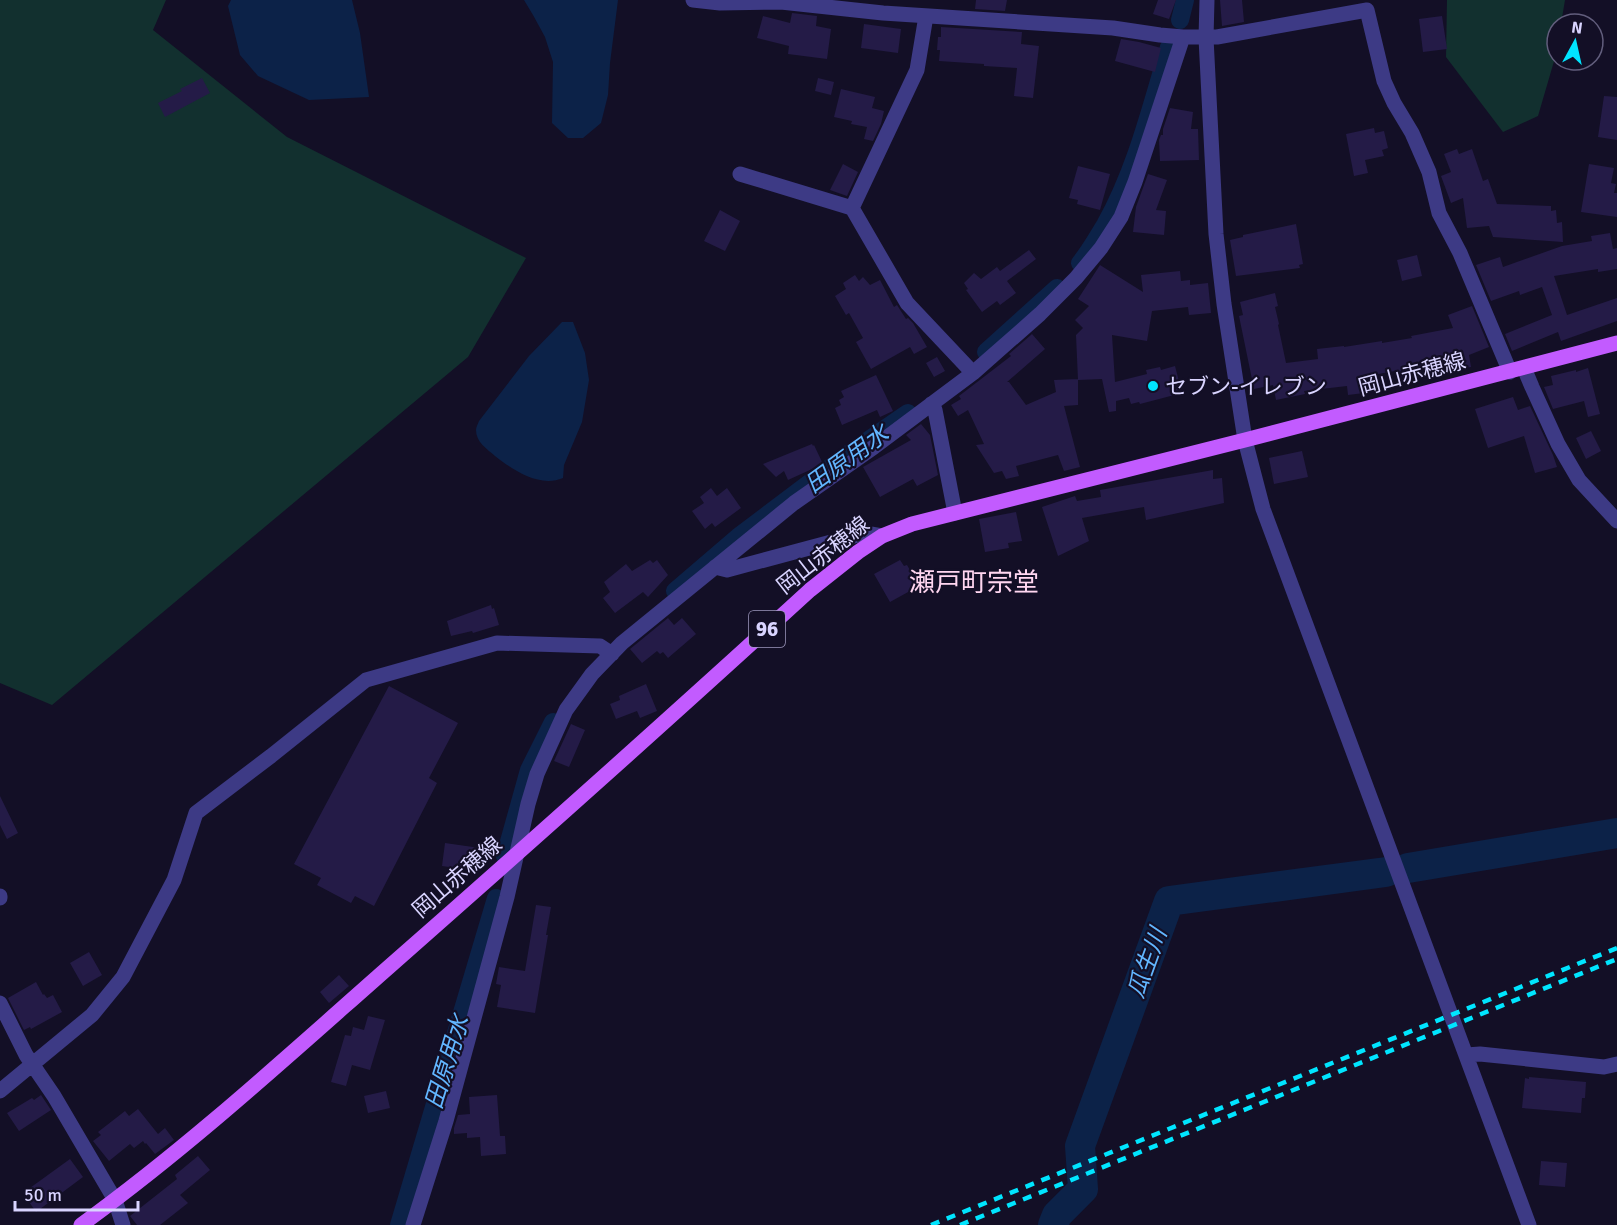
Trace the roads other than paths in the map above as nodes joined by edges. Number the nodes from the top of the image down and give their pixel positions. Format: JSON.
{"nodes":[{"id":1,"x":693,"y":0,"type":"edge"},
{"id":2,"x":1207,"y":0,"type":"edge"},
{"id":3,"x":721,"y":1,"type":"edge"},
{"id":4,"x":1368,"y":5,"type":"edge"},
{"id":5,"x":926,"y":16,"type":"junction"},
{"id":6,"x":1183,"y":37,"type":"junction"},
{"id":7,"x":1206,"y":38,"type":"junction"},
{"id":8,"x":740,"y":174,"type":"dead end"},
{"id":9,"x":852,"y":208,"type":"junction"},
{"id":10,"x":1617,"y":343,"type":"edge"},
{"id":11,"x":969,"y":368,"type":"junction"},
{"id":12,"x":1517,"y":370,"type":"junction"},
{"id":13,"x":931,"y":404,"type":"junction"},
{"id":14,"x":1245,"y":440,"type":"junction"},
{"id":15,"x":955,"y":513,"type":"junction"},
{"id":16,"x":1617,"y":521,"type":"edge"},
{"id":17,"x":882,"y":536,"type":"junction"},
{"id":18,"x":715,"y":567,"type":"junction"},
{"id":19,"x":607,"y":651,"type":"junction"},
{"id":20,"x":517,"y":854,"type":"junction"},
{"id":21,"x":0,"y":1003,"type":"edge"},
{"id":22,"x":1467,"y":1055,"type":"junction"},
{"id":23,"x":32,"y":1064,"type":"junction"},
{"id":24,"x":1617,"y":1064,"type":"edge"},
{"id":25,"x":0,"y":1090,"type":"edge"},
{"id":26,"x":115,"y":1200,"type":"junction"},
{"id":27,"x":81,"y":1225,"type":"edge"},
{"id":28,"x":123,"y":1225,"type":"edge"},
{"id":29,"x":413,"y":1225,"type":"edge"},
{"id":30,"x":1528,"y":1225,"type":"edge"}],
"edges":[{"from":1,"to":3,"type":"street"},
{"from":2,"to":7,"type":"street"},
{"from":3,"to":5,"type":"street"},
{"from":4,"to":7,"type":"street"},
{"from":4,"to":12,"type":"street"},
{"from":5,"to":6,"type":"street"},
{"from":5,"to":9,"type":"street"},
{"from":6,"to":7,"type":"street"},
{"from":6,"to":11,"type":"street"},
{"from":7,"to":14,"type":"street"},
{"from":8,"to":9,"type":"street"},
{"from":9,"to":11,"type":"street"},
{"from":10,"to":12,"type":"main road","name":"岡山赤穂線","number":"96"},
{"from":11,"to":13,"type":"street"},
{"from":12,"to":14,"type":"main road","name":"岡山赤穂線","number":"96"},
{"from":12,"to":16,"type":"street"},
{"from":13,"to":15,"type":"street"},
{"from":13,"to":18,"type":"street"},
{"from":14,"to":15,"type":"main road","name":"岡山赤穂線","number":"96"},
{"from":14,"to":22,"type":"street"},
{"from":15,"to":17,"type":"main road","name":"岡山赤穂線","number":"96"},
{"from":17,"to":18,"type":"street"},
{"from":17,"to":20,"type":"main road","name":"岡山赤穂線","number":"96"},
{"from":18,"to":19,"type":"street"},
{"from":19,"to":20,"type":"street"},
{"from":19,"to":23,"type":"street"},
{"from":20,"to":26,"type":"main road","name":"岡山赤穂線","number":"96"},
{"from":20,"to":29,"type":"street"},
{"from":21,"to":23,"type":"street"},
{"from":22,"to":24,"type":"street"},
{"from":22,"to":30,"type":"street"},
{"from":23,"to":25,"type":"street"},
{"from":23,"to":26,"type":"street"},
{"from":26,"to":27,"type":"main road","name":"岡山赤穂線","number":"96"},
{"from":26,"to":28,"type":"street"}]}
